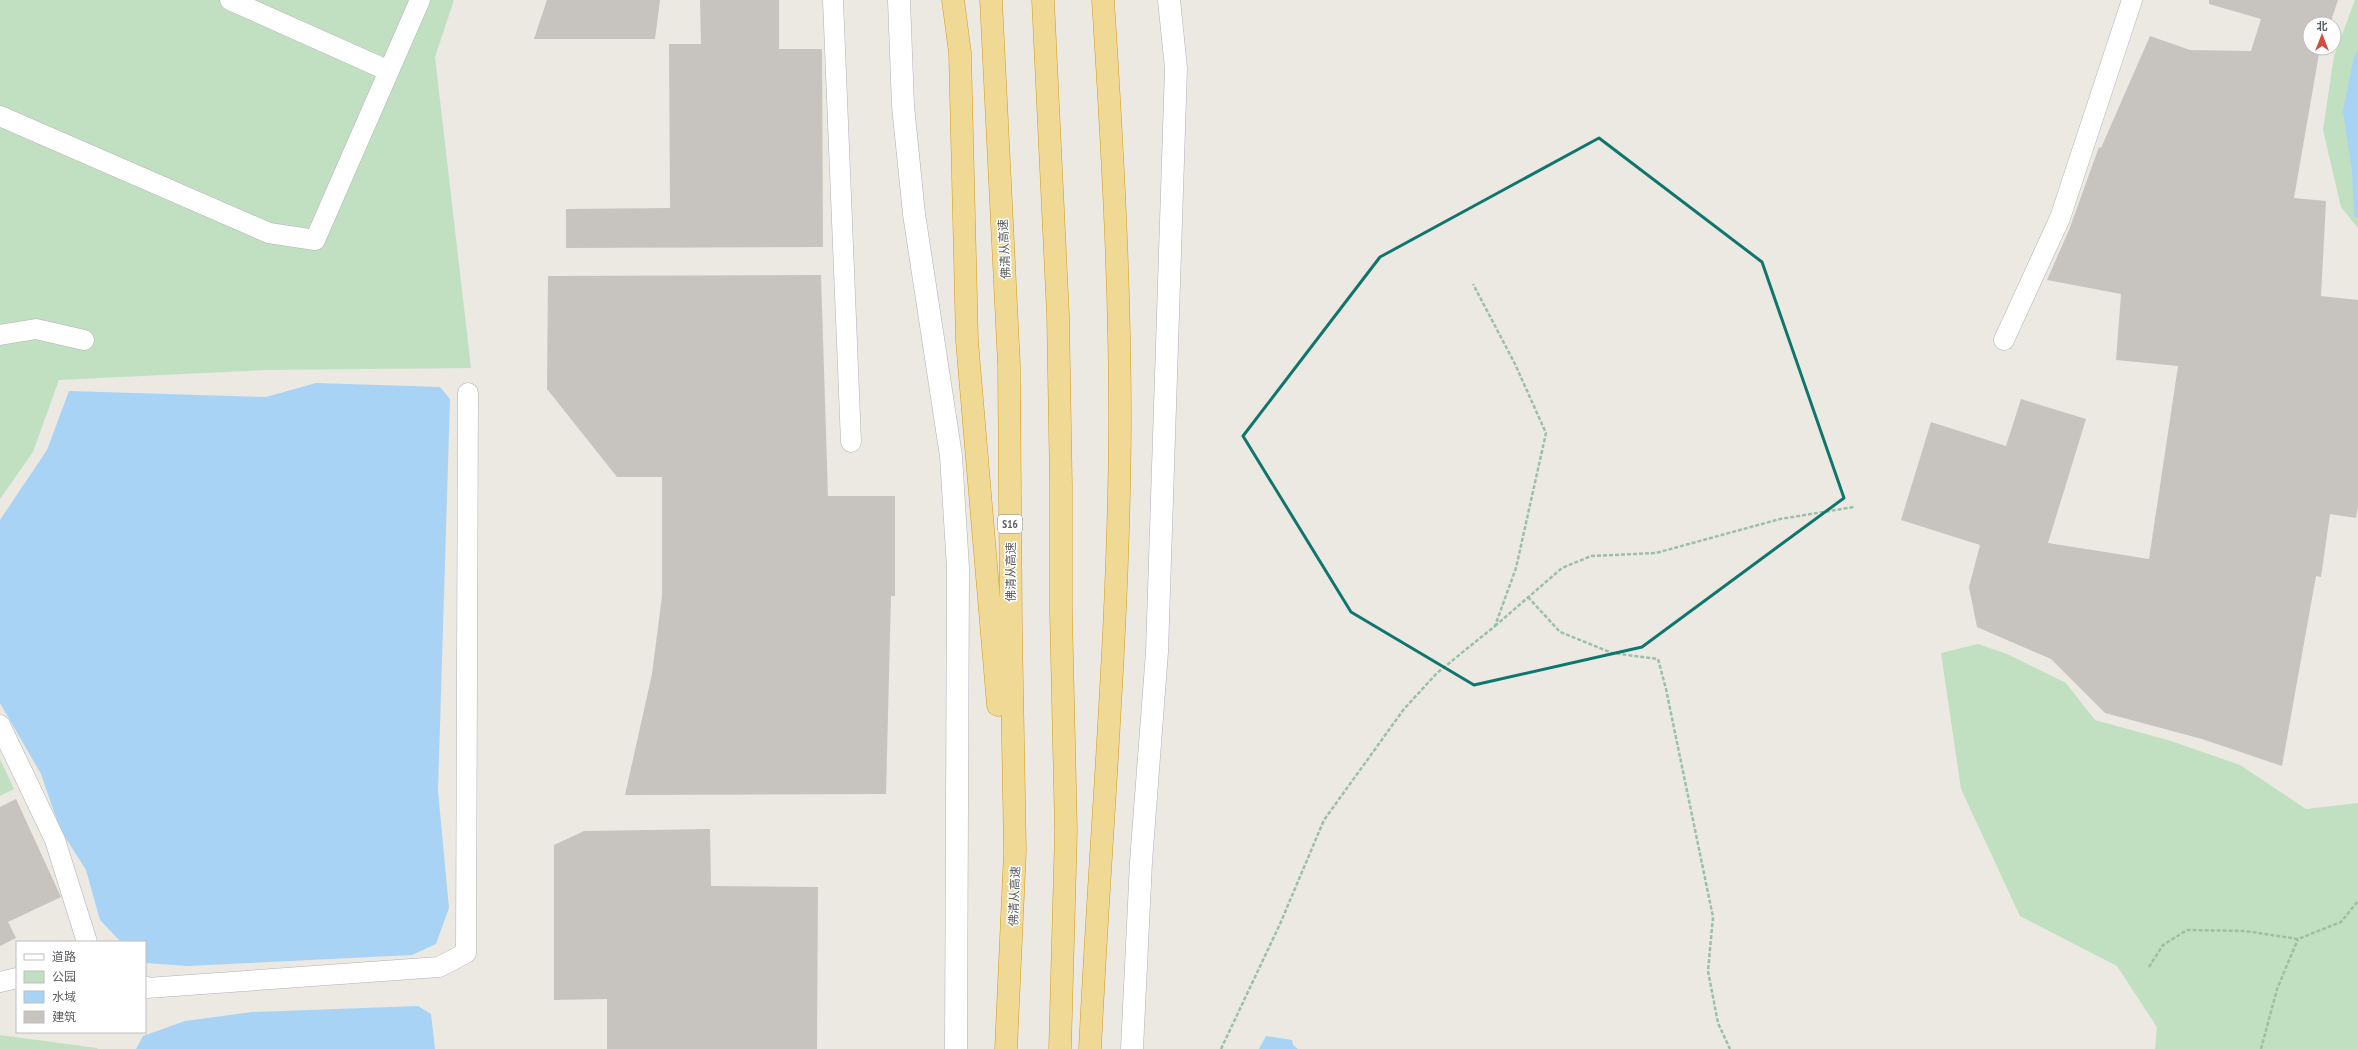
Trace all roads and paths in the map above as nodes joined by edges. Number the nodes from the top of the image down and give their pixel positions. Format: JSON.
{"nodes":[{"id":1,"x":230,"y":0,"type":"edge"},
{"id":2,"x":420,"y":0,"type":"edge"},
{"id":3,"x":833,"y":0,"type":"edge"},
{"id":4,"x":899,"y":0,"type":"edge"},
{"id":5,"x":953,"y":0,"type":"edge"},
{"id":6,"x":991,"y":0,"type":"edge"},
{"id":7,"x":1043,"y":0,"type":"edge"},
{"id":8,"x":1103,"y":0,"type":"edge"},
{"id":9,"x":1169,"y":0,"type":"edge"},
{"id":10,"x":2132,"y":0,"type":"edge"},
{"id":11,"x":389,"y":71,"type":"junction"},
{"id":12,"x":0,"y":116,"type":"edge"},
{"id":13,"x":1473,"y":284,"type":"dead end"},
{"id":14,"x":0,"y":335,"type":"edge"},
{"id":15,"x":84,"y":340,"type":"dead end"},
{"id":16,"x":2004,"y":340,"type":"dead end"},
{"id":17,"x":468,"y":393,"type":"dead end"},
{"id":18,"x":851,"y":442,"type":"dead end"},
{"id":19,"x":1854,"y":507,"type":"dead end"},
{"id":20,"x":1528,"y":597,"type":"junction"},
{"id":21,"x":1495,"y":626,"type":"junction"},
{"id":22,"x":0,"y":726,"type":"edge"},
{"id":23,"x":1015,"y":868,"type":"junction"},
{"id":24,"x":2358,"y":901,"type":"edge"},
{"id":25,"x":2298,"y":939,"type":"junction"},
{"id":26,"x":87,"y":941,"type":"edge"},
{"id":27,"x":2149,"y":967,"type":"dead end"},
{"id":28,"x":16,"y":978,"type":"edge"},
{"id":29,"x":0,"y":982,"type":"edge"},
{"id":30,"x":146,"y":987,"type":"edge"},
{"id":31,"x":956,"y":1049,"type":"edge"},
{"id":32,"x":1006,"y":1049,"type":"edge"},
{"id":33,"x":1060,"y":1049,"type":"edge"},
{"id":34,"x":1090,"y":1049,"type":"edge"},
{"id":35,"x":1132,"y":1049,"type":"edge"},
{"id":36,"x":1221,"y":1049,"type":"edge"},
{"id":37,"x":1730,"y":1049,"type":"edge"},
{"id":38,"x":2261,"y":1049,"type":"edge"}],
"edges":[{"from":1,"to":11,"type":"street"},
{"from":2,"to":11,"type":"street"},
{"from":3,"to":18,"type":"street"},
{"from":4,"to":31,"type":"main road"},
{"from":5,"to":23,"type":"highway"},
{"from":6,"to":23,"type":"highway","name":"佛清从高速","number":"S16"},
{"from":7,"to":33,"type":"highway"},
{"from":8,"to":34,"type":"highway"},
{"from":9,"to":35,"type":"main road"},
{"from":10,"to":16,"type":"street"},
{"from":11,"to":12,"type":"street"},
{"from":13,"to":21,"type":"path"},
{"from":14,"to":15,"type":"street"},
{"from":17,"to":30,"type":"street"},
{"from":19,"to":20,"type":"path"},
{"from":20,"to":21,"type":"path"},
{"from":20,"to":37,"type":"path"},
{"from":21,"to":36,"type":"path"},
{"from":22,"to":26,"type":"street"},
{"from":23,"to":32,"type":"highway","name":"佛清从高速","number":"S16"},
{"from":24,"to":25,"type":"path"},
{"from":25,"to":27,"type":"path"},
{"from":25,"to":38,"type":"path"},
{"from":28,"to":29,"type":"street"}]}
